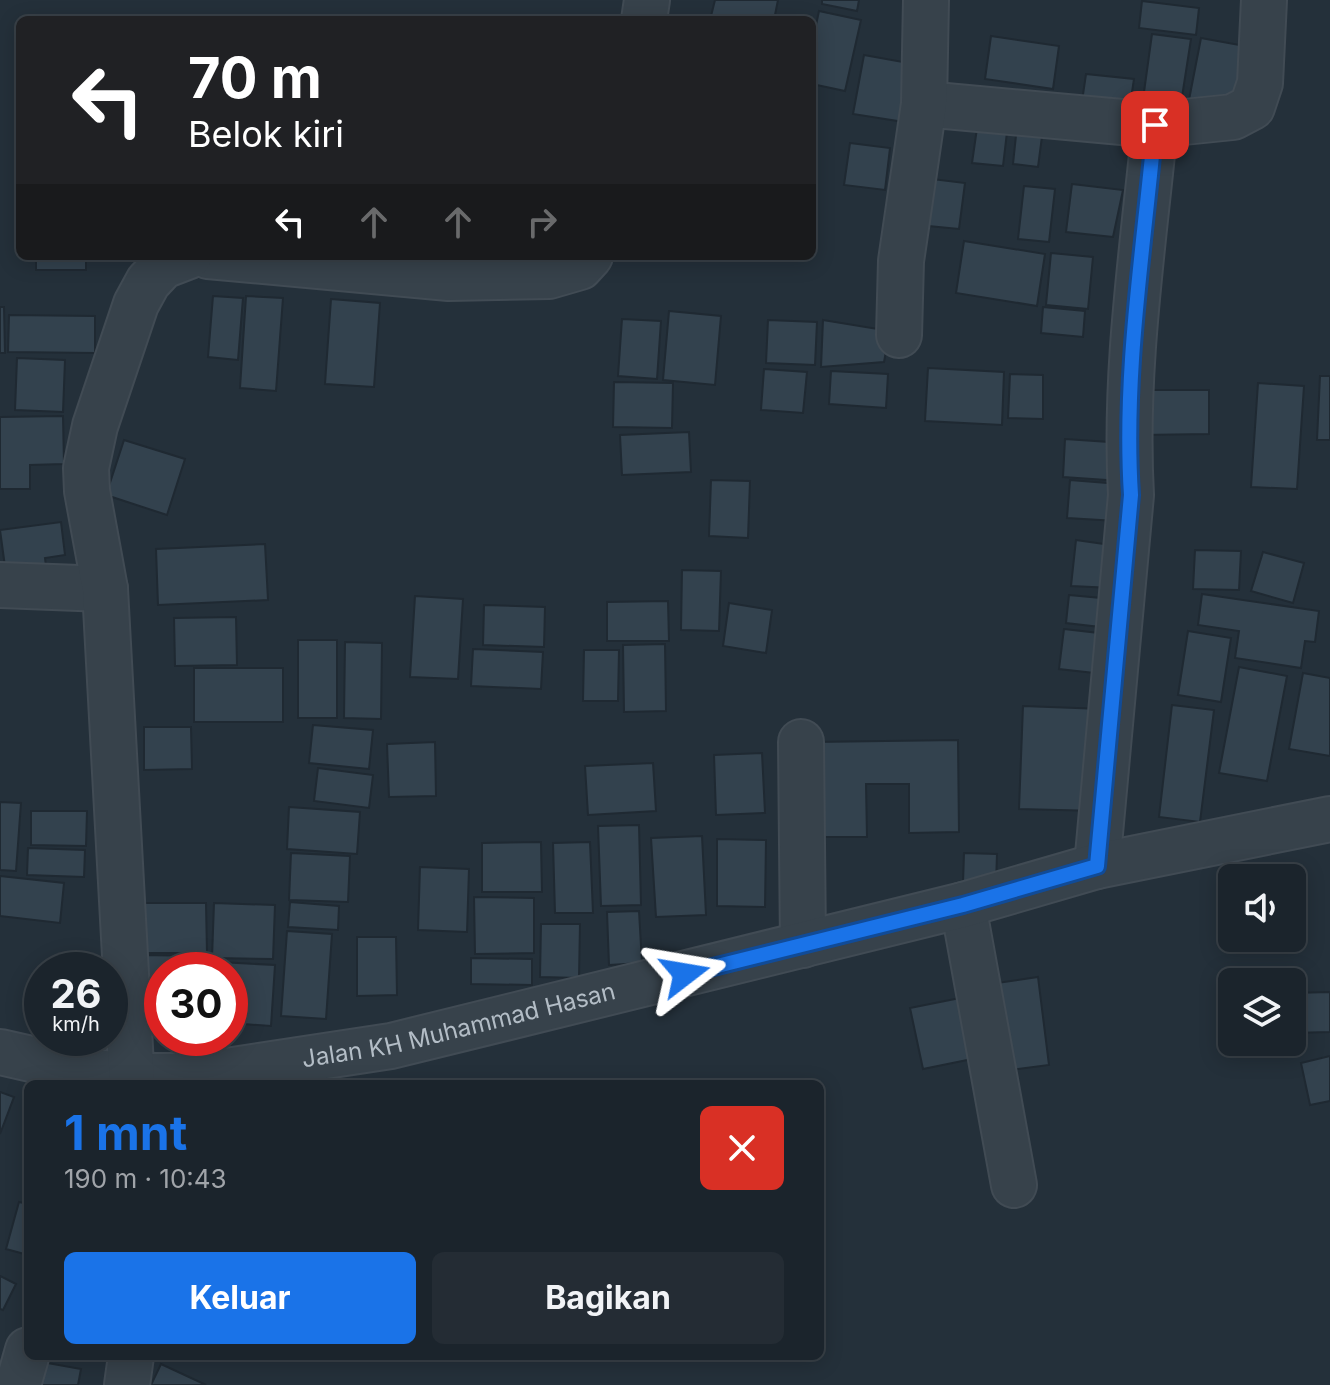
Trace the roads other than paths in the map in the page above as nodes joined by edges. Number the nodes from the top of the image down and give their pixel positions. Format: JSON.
{"nodes":[{"id":1,"x":926,"y":0,"type":"edge"},
{"id":2,"x":1264,"y":0,"type":"edge"},
{"id":3,"x":924,"y":104,"type":"junction"},
{"id":4,"x":1155,"y":125,"type":"junction"},
{"id":5,"x":179,"y":260,"type":"edge"},
{"id":6,"x":252,"y":260,"type":"edge"},
{"id":7,"x":586,"y":260,"type":"edge"},
{"id":8,"x":899,"y":335,"type":"dead end"},
{"id":9,"x":0,"y":585,"type":"edge"},
{"id":10,"x":105,"y":589,"type":"junction"},
{"id":11,"x":801,"y":742,"type":"dead end"},
{"id":12,"x":1330,"y":819,"type":"edge"},
{"id":13,"x":1097,"y":866,"type":"junction"},
{"id":14,"x":963,"y":905,"type":"junction"},
{"id":15,"x":803,"y":945,"type":"junction"},
{"id":16,"x":0,"y":1052,"type":"edge"},
{"id":17,"x":131,"y":1080,"type":"edge"},
{"id":18,"x":1014,"y":1185,"type":"dead end"},
{"id":19,"x":25,"y":1360,"type":"edge"},
{"id":20,"x":130,"y":1360,"type":"edge"},
{"id":21,"x":18,"y":1385,"type":"edge"},
{"id":22,"x":127,"y":1385,"type":"edge"}],
"edges":[{"from":1,"to":3,"type":"street"},
{"from":2,"to":4,"type":"street"},
{"from":3,"to":4,"type":"street"},
{"from":3,"to":8,"type":"street"},
{"from":4,"to":13,"type":"street"},
{"from":5,"to":10,"type":"street"},
{"from":6,"to":7,"type":"street"},
{"from":9,"to":10,"type":"street"},
{"from":10,"to":17,"type":"street"},
{"from":11,"to":15,"type":"street"},
{"from":12,"to":13,"type":"street","name":"Jalan KH Muhammad Hasan"},
{"from":13,"to":14,"type":"street","name":"Jalan KH Muhammad Hasan"},
{"from":14,"to":15,"type":"street","name":"Jalan KH Muhammad Hasan"},
{"from":14,"to":18,"type":"street"},
{"from":15,"to":17,"type":"street","name":"Jalan KH Muhammad Hasan"},
{"from":16,"to":17,"type":"street","name":"Jalan KH Muhammad Hasan"},
{"from":19,"to":21,"type":"street"},
{"from":20,"to":22,"type":"street"}]}
